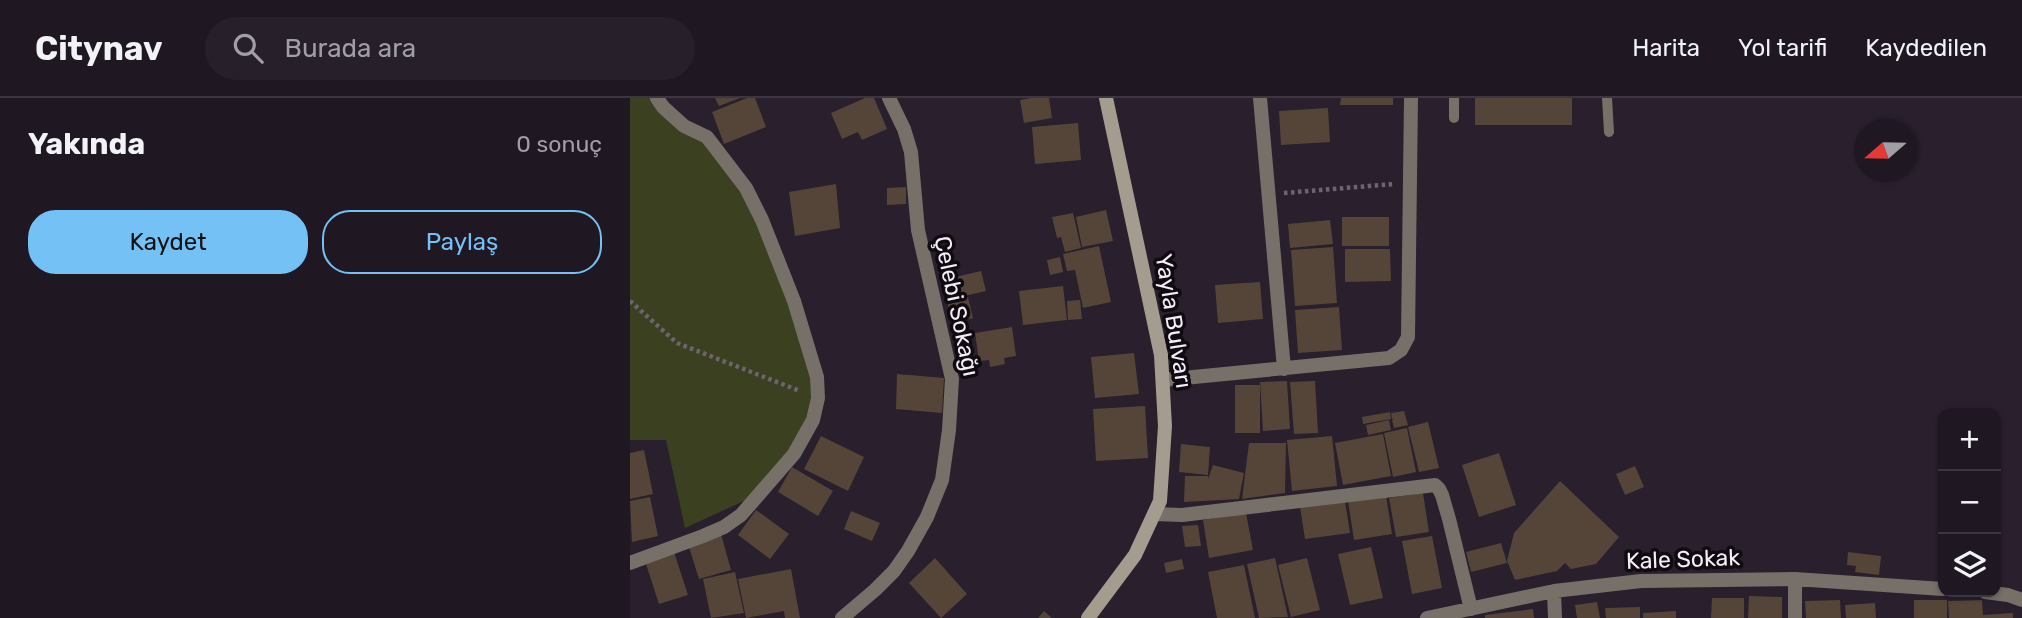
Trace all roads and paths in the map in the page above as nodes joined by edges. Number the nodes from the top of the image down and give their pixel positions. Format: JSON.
{"nodes":[{"id":1,"x":657,"y":98,"type":"edge"},
{"id":2,"x":889,"y":98,"type":"edge"},
{"id":3,"x":1106,"y":98,"type":"edge"},
{"id":4,"x":1260,"y":98,"type":"edge"},
{"id":5,"x":1411,"y":98,"type":"edge"},
{"id":6,"x":1454,"y":98,"type":"edge"},
{"id":7,"x":1607,"y":98,"type":"edge"},
{"id":8,"x":1454,"y":118,"type":"dead end"},
{"id":9,"x":1609,"y":132,"type":"dead end"},
{"id":10,"x":1410,"y":182,"type":"junction"},
{"id":11,"x":1269,"y":194,"type":"junction"},
{"id":12,"x":630,"y":301,"type":"edge"},
{"id":13,"x":1284,"y":369,"type":"junction"},
{"id":14,"x":1163,"y":380,"type":"junction"},
{"id":15,"x":818,"y":398,"type":"junction"},
{"id":16,"x":1153,"y":514,"type":"junction"},
{"id":17,"x":630,"y":563,"type":"edge"},
{"id":18,"x":1795,"y":579,"type":"junction"},
{"id":19,"x":1938,"y":589,"type":"edge"},
{"id":20,"x":1554,"y":592,"type":"junction"},
{"id":21,"x":2001,"y":594,"type":"edge"},
{"id":22,"x":2022,"y":600,"type":"edge"},
{"id":23,"x":1471,"y":609,"type":"junction"},
{"id":24,"x":842,"y":618,"type":"edge"},
{"id":25,"x":1088,"y":618,"type":"edge"},
{"id":26,"x":1427,"y":618,"type":"edge"},
{"id":27,"x":1555,"y":618,"type":"edge"},
{"id":28,"x":1795,"y":618,"type":"edge"}],
"edges":[{"from":1,"to":15,"type":"street"},
{"from":2,"to":24,"type":"street","name":"Çelebi Sokağı"},
{"from":3,"to":14,"type":"main road","name":"Yayla Bulvarı"},
{"from":4,"to":11,"type":"street"},
{"from":5,"to":10,"type":"street"},
{"from":6,"to":8,"type":"lane"},
{"from":7,"to":9,"type":"lane"},
{"from":10,"to":11,"type":"path"},
{"from":10,"to":13,"type":"street"},
{"from":11,"to":13,"type":"street"},
{"from":12,"to":15,"type":"path"},
{"from":13,"to":14,"type":"street"},
{"from":14,"to":16,"type":"main road","name":"Yayla Bulvarı"},
{"from":15,"to":17,"type":"street"},
{"from":16,"to":23,"type":"street"},
{"from":16,"to":25,"type":"main road","name":"Yayla Bulvarı"},
{"from":18,"to":19,"type":"street","name":"Kale Sokak"},
{"from":18,"to":20,"type":"street","name":"Kale Sokak"},
{"from":18,"to":28,"type":"street"},
{"from":20,"to":23,"type":"street","name":"Kale Sokak"},
{"from":20,"to":27,"type":"street"},
{"from":21,"to":22,"type":"street"},
{"from":23,"to":26,"type":"street","name":"Kale Sokak"}]}
